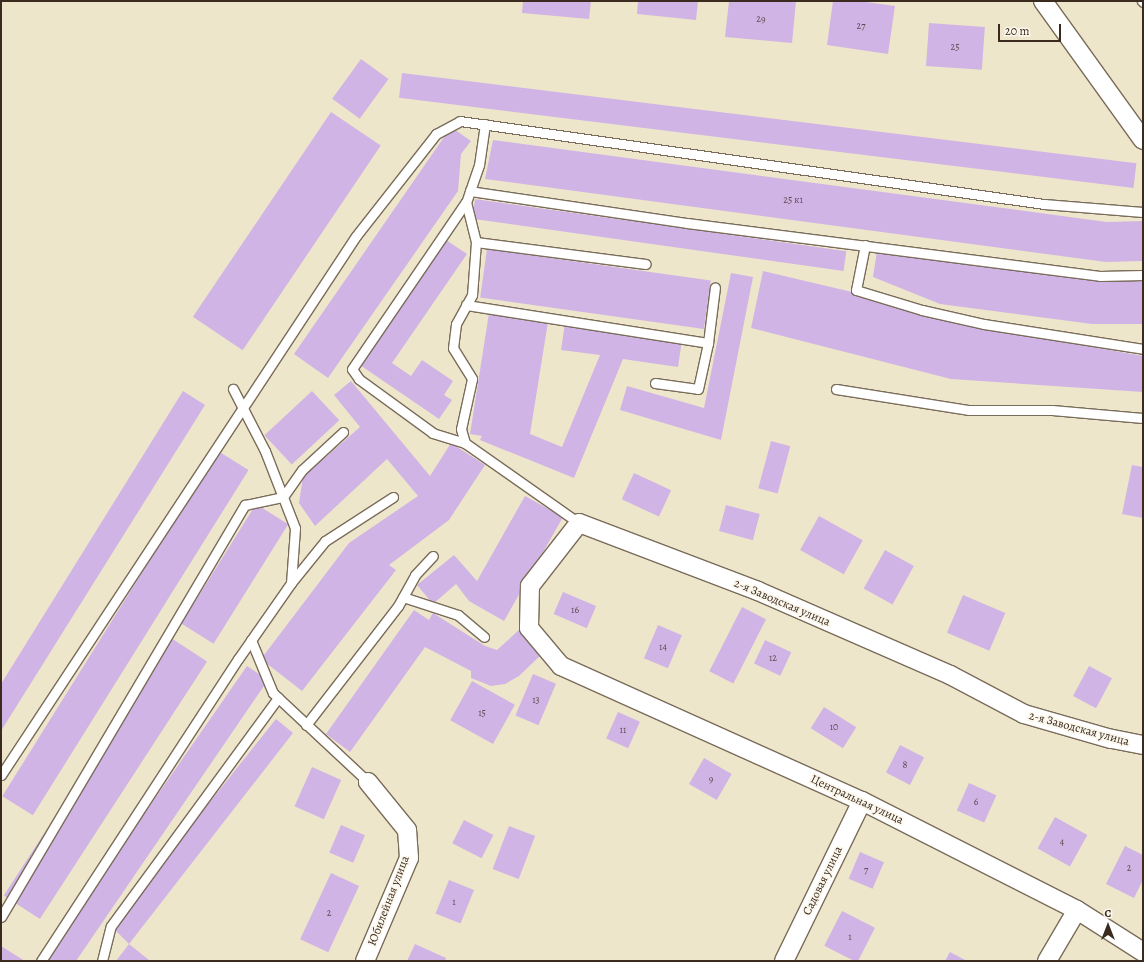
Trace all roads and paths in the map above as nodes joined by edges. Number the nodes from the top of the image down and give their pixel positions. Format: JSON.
{"nodes":[{"id":1,"x":1043,"y":1,"type":"edge"},
{"id":2,"x":485,"y":124,"type":"junction"},
{"id":3,"x":1143,"y":140,"type":"edge"},
{"id":4,"x":470,"y":191,"type":"junction"},
{"id":5,"x":466,"y":202,"type":"junction"},
{"id":6,"x":1143,"y":212,"type":"edge"},
{"id":7,"x":476,"y":242,"type":"junction"},
{"id":8,"x":865,"y":245,"type":"junction"},
{"id":9,"x":646,"y":264,"type":"dead end"},
{"id":10,"x":1143,"y":275,"type":"edge"},
{"id":11,"x":715,"y":288,"type":"dead end"},
{"id":12,"x":466,"y":305,"type":"junction"},
{"id":13,"x":708,"y":343,"type":"junction"},
{"id":14,"x":1143,"y":349,"type":"edge"},
{"id":15,"x":654,"y":383,"type":"dead end"},
{"id":16,"x":233,"y":389,"type":"dead end"},
{"id":17,"x":836,"y":389,"type":"dead end"},
{"id":18,"x":242,"y":406,"type":"junction"},
{"id":19,"x":1143,"y":418,"type":"edge"},
{"id":20,"x":343,"y":432,"type":"dead end"},
{"id":21,"x":465,"y":444,"type":"junction"},
{"id":22,"x":283,"y":497,"type":"junction"},
{"id":23,"x":393,"y":497,"type":"dead end"},
{"id":24,"x":579,"y":523,"type":"junction"},
{"id":25,"x":433,"y":556,"type":"dead end"},
{"id":26,"x":291,"y":583,"type":"junction"},
{"id":27,"x":403,"y":597,"type":"junction"},
{"id":28,"x":484,"y":637,"type":"dead end"},
{"id":29,"x":251,"y":640,"type":"junction"},
{"id":30,"x":278,"y":698,"type":"junction"},
{"id":31,"x":306,"y":725,"type":"junction"},
{"id":32,"x":1143,"y":745,"type":"edge"},
{"id":33,"x":1,"y":775,"type":"edge"},
{"id":34,"x":368,"y":782,"type":"joint"},
{"id":35,"x":862,"y":800,"type":"junction"},
{"id":36,"x":1078,"y":910,"type":"junction"},
{"id":37,"x":1,"y":917,"type":"edge"},
{"id":38,"x":1143,"y":952,"type":"edge"},
{"id":39,"x":41,"y":961,"type":"edge"},
{"id":40,"x":102,"y":961,"type":"edge"},
{"id":41,"x":365,"y":961,"type":"edge"},
{"id":42,"x":784,"y":961,"type":"edge"},
{"id":43,"x":1047,"y":961,"type":"edge"}],
"edges":[{"from":1,"to":3,"type":"street"},
{"from":2,"to":4,"type":"lane"},
{"from":2,"to":6,"type":"lane"},
{"from":2,"to":18,"type":"lane"},
{"from":4,"to":5,"type":"lane"},
{"from":4,"to":8,"type":"lane"},
{"from":5,"to":7,"type":"lane"},
{"from":5,"to":21,"type":"lane"},
{"from":7,"to":9,"type":"lane"},
{"from":7,"to":12,"type":"lane"},
{"from":8,"to":10,"type":"lane"},
{"from":8,"to":14,"type":"lane"},
{"from":11,"to":13,"type":"lane"},
{"from":12,"to":13,"type":"lane"},
{"from":12,"to":21,"type":"lane"},
{"from":13,"to":15,"type":"lane"},
{"from":16,"to":18,"type":"lane"},
{"from":17,"to":19,"type":"lane"},
{"from":18,"to":22,"type":"lane"},
{"from":18,"to":33,"type":"lane"},
{"from":20,"to":22,"type":"lane"},
{"from":21,"to":24,"type":"lane"},
{"from":22,"to":26,"type":"lane"},
{"from":22,"to":37,"type":"lane"},
{"from":23,"to":26,"type":"lane"},
{"from":24,"to":32,"type":"street","name":"2-я Заводская улица"},
{"from":24,"to":35,"type":"street","name":"Центральная улица"},
{"from":25,"to":27,"type":"lane"},
{"from":26,"to":29,"type":"lane"},
{"from":27,"to":28,"type":"lane"},
{"from":27,"to":31,"type":"lane"},
{"from":29,"to":30,"type":"lane"},
{"from":29,"to":39,"type":"lane"},
{"from":30,"to":31,"type":"lane"},
{"from":30,"to":40,"type":"lane"},
{"from":31,"to":34,"type":"lane"},
{"from":34,"to":41,"type":"street","name":"Юбилейная улица"},
{"from":35,"to":36,"type":"street","name":"Центральная улица"},
{"from":35,"to":42,"type":"street","name":"Садовая улица"},
{"from":36,"to":38,"type":"street","name":"Центральная улица"},
{"from":36,"to":43,"type":"street"}]}
